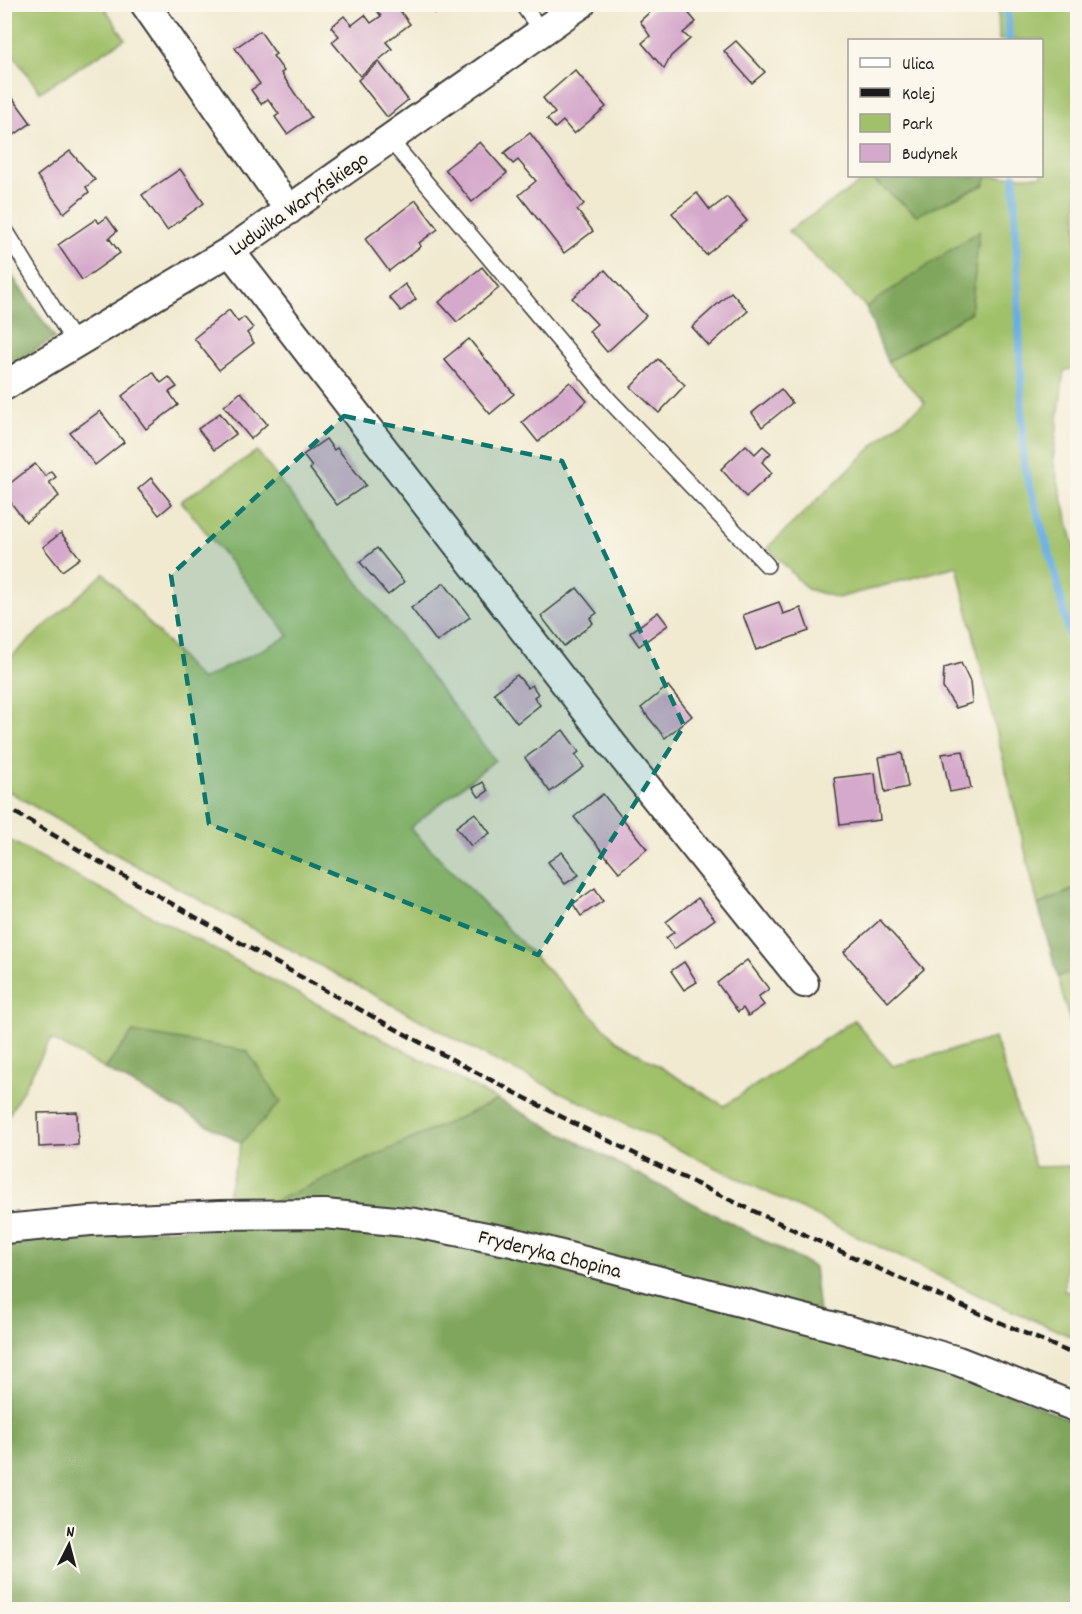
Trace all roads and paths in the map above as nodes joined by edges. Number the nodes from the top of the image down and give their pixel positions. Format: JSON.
{"nodes":[{"id":1,"x":145,"y":4,"type":"edge"},
{"id":2,"x":522,"y":4,"type":"edge"},
{"id":3,"x":581,"y":4,"type":"edge"},
{"id":4,"x":542,"y":32,"type":"junction"},
{"id":5,"x":390,"y":140,"type":"junction"},
{"id":6,"x":289,"y":210,"type":"junction"},
{"id":7,"x":4,"y":228,"type":"edge"},
{"id":8,"x":230,"y":252,"type":"junction"},
{"id":9,"x":74,"y":342,"type":"junction"},
{"id":10,"x":4,"y":386,"type":"edge"},
{"id":11,"x":767,"y":565,"type":"dead end"},
{"id":12,"x":804,"y":983,"type":"dead end"},
{"id":13,"x":4,"y":1229,"type":"edge"},
{"id":14,"x":1077,"y":1408,"type":"edge"}],
"edges":[{"from":1,"to":6,"type":"street"},
{"from":2,"to":4,"type":"lane"},
{"from":3,"to":4,"type":"street","name":"Ludwika Waryńskiego"},
{"from":4,"to":5,"type":"street","name":"Ludwika Waryńskiego"},
{"from":5,"to":6,"type":"street","name":"Ludwika Waryńskiego"},
{"from":5,"to":11,"type":"lane"},
{"from":6,"to":8,"type":"street","name":"Ludwika Waryńskiego"},
{"from":7,"to":9,"type":"lane"},
{"from":8,"to":9,"type":"street","name":"Ludwika Waryńskiego"},
{"from":8,"to":12,"type":"street"},
{"from":9,"to":10,"type":"street","name":"Ludwika Waryńskiego"},
{"from":13,"to":14,"type":"street","name":"Fryderyka Chopina"}]}
